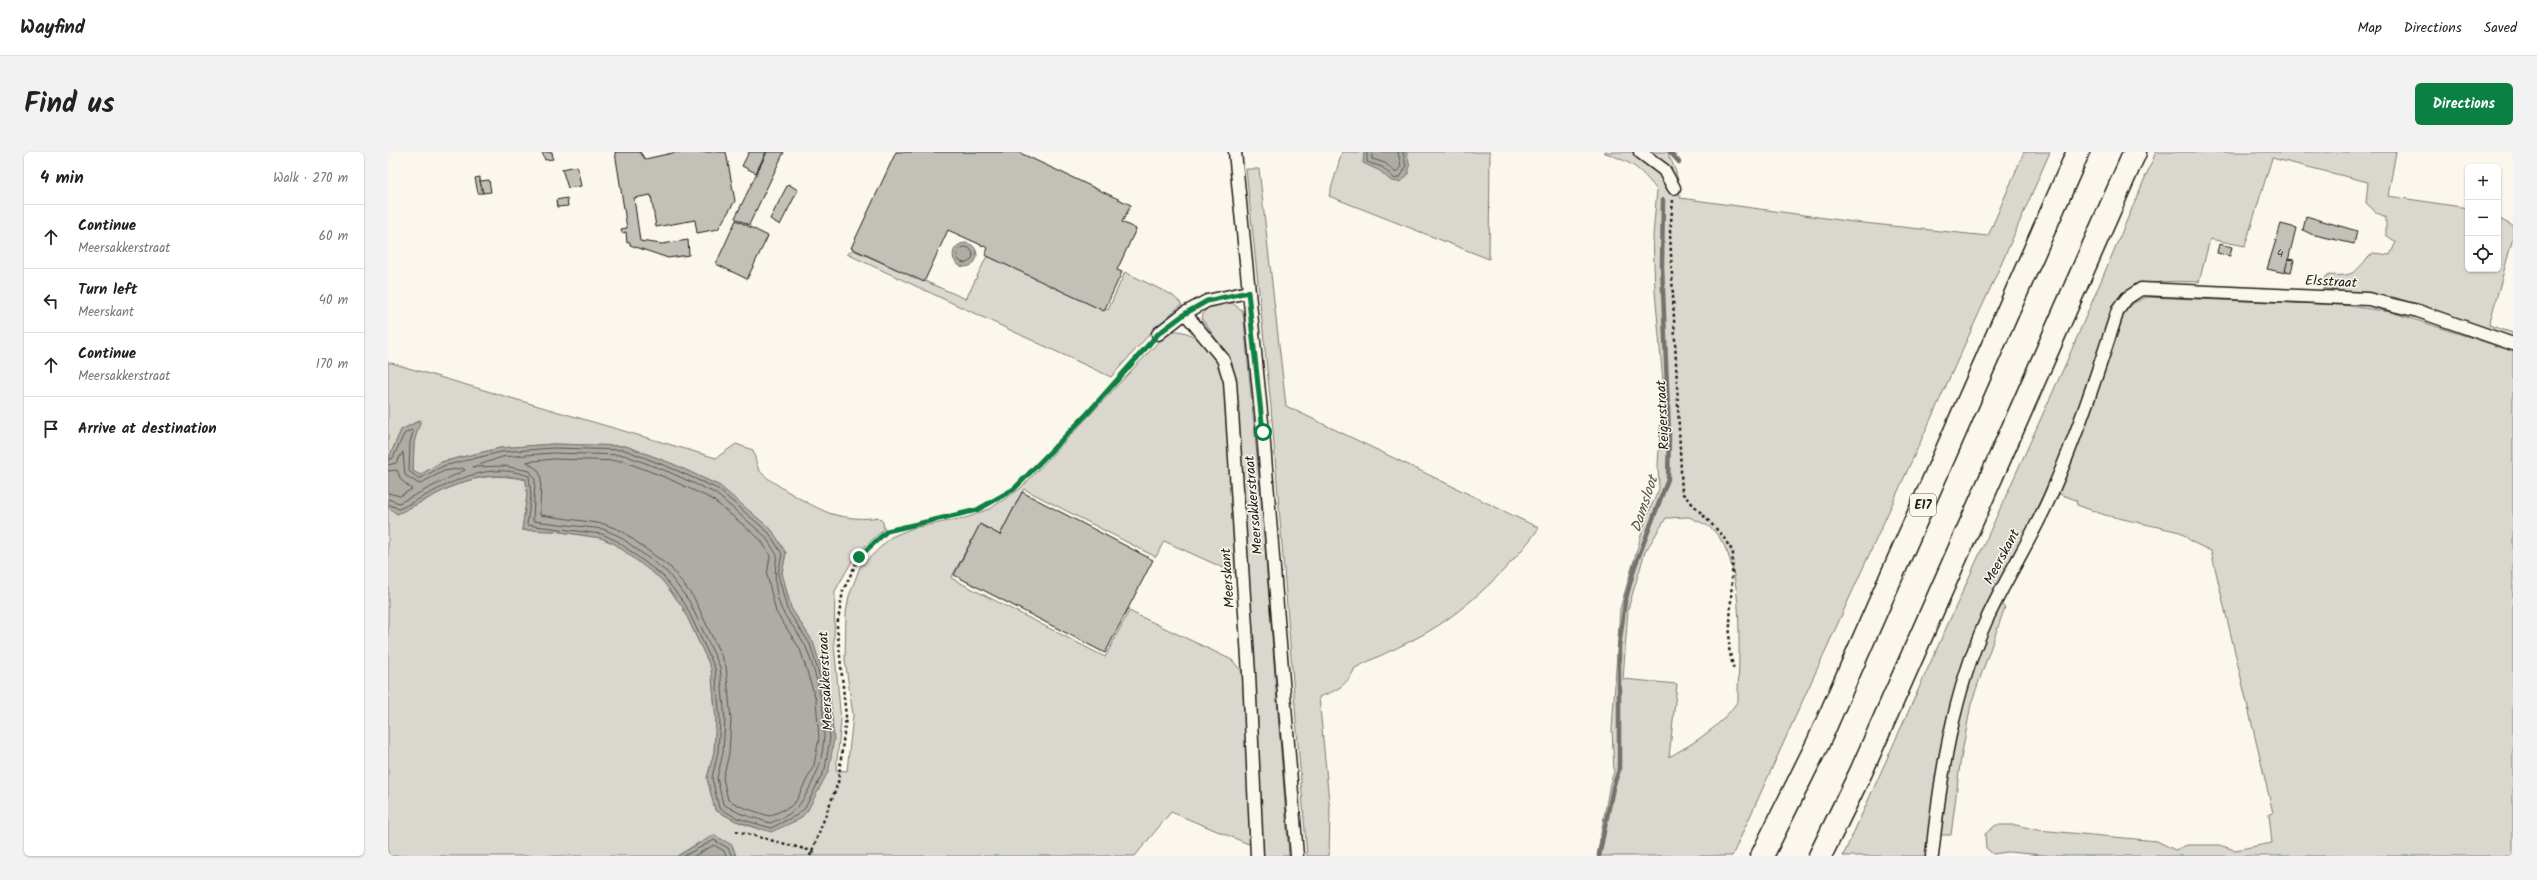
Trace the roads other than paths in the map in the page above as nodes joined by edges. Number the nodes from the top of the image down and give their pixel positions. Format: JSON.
{"nodes":[{"id":1,"x":1235,"y":152,"type":"edge"},
{"id":2,"x":1640,"y":152,"type":"edge"},
{"id":3,"x":2078,"y":152,"type":"edge"},
{"id":4,"x":2135,"y":152,"type":"edge"},
{"id":5,"x":1674,"y":188,"type":"road end"},
{"id":6,"x":2141,"y":289,"type":"joint"},
{"id":7,"x":1248,"y":292,"type":"junction"},
{"id":8,"x":1186,"y":313,"type":"junction"},
{"id":9,"x":1158,"y":334,"type":"road end"},
{"id":10,"x":2513,"y":344,"type":"edge"},
{"id":11,"x":1257,"y":856,"type":"edge"},
{"id":12,"x":1297,"y":856,"type":"edge"},
{"id":13,"x":1762,"y":856,"type":"edge"},
{"id":14,"x":1820,"y":856,"type":"edge"},
{"id":15,"x":1932,"y":856,"type":"edge"}],
"edges":[{"from":1,"to":7,"type":"street","name":"Meersakkerstraat"},
{"from":2,"to":5,"type":"street"},
{"from":3,"to":13,"type":"highway","number":"E17"},
{"from":4,"to":14,"type":"highway"},
{"from":6,"to":10,"type":"street","name":"Elsstraat"},
{"from":6,"to":15,"type":"street","name":"Meerskant"},
{"from":7,"to":8,"type":"street"},
{"from":7,"to":12,"type":"street","name":"Meersakkerstraat"},
{"from":8,"to":9,"type":"street"},
{"from":8,"to":11,"type":"street","name":"Meerskant"}]}
